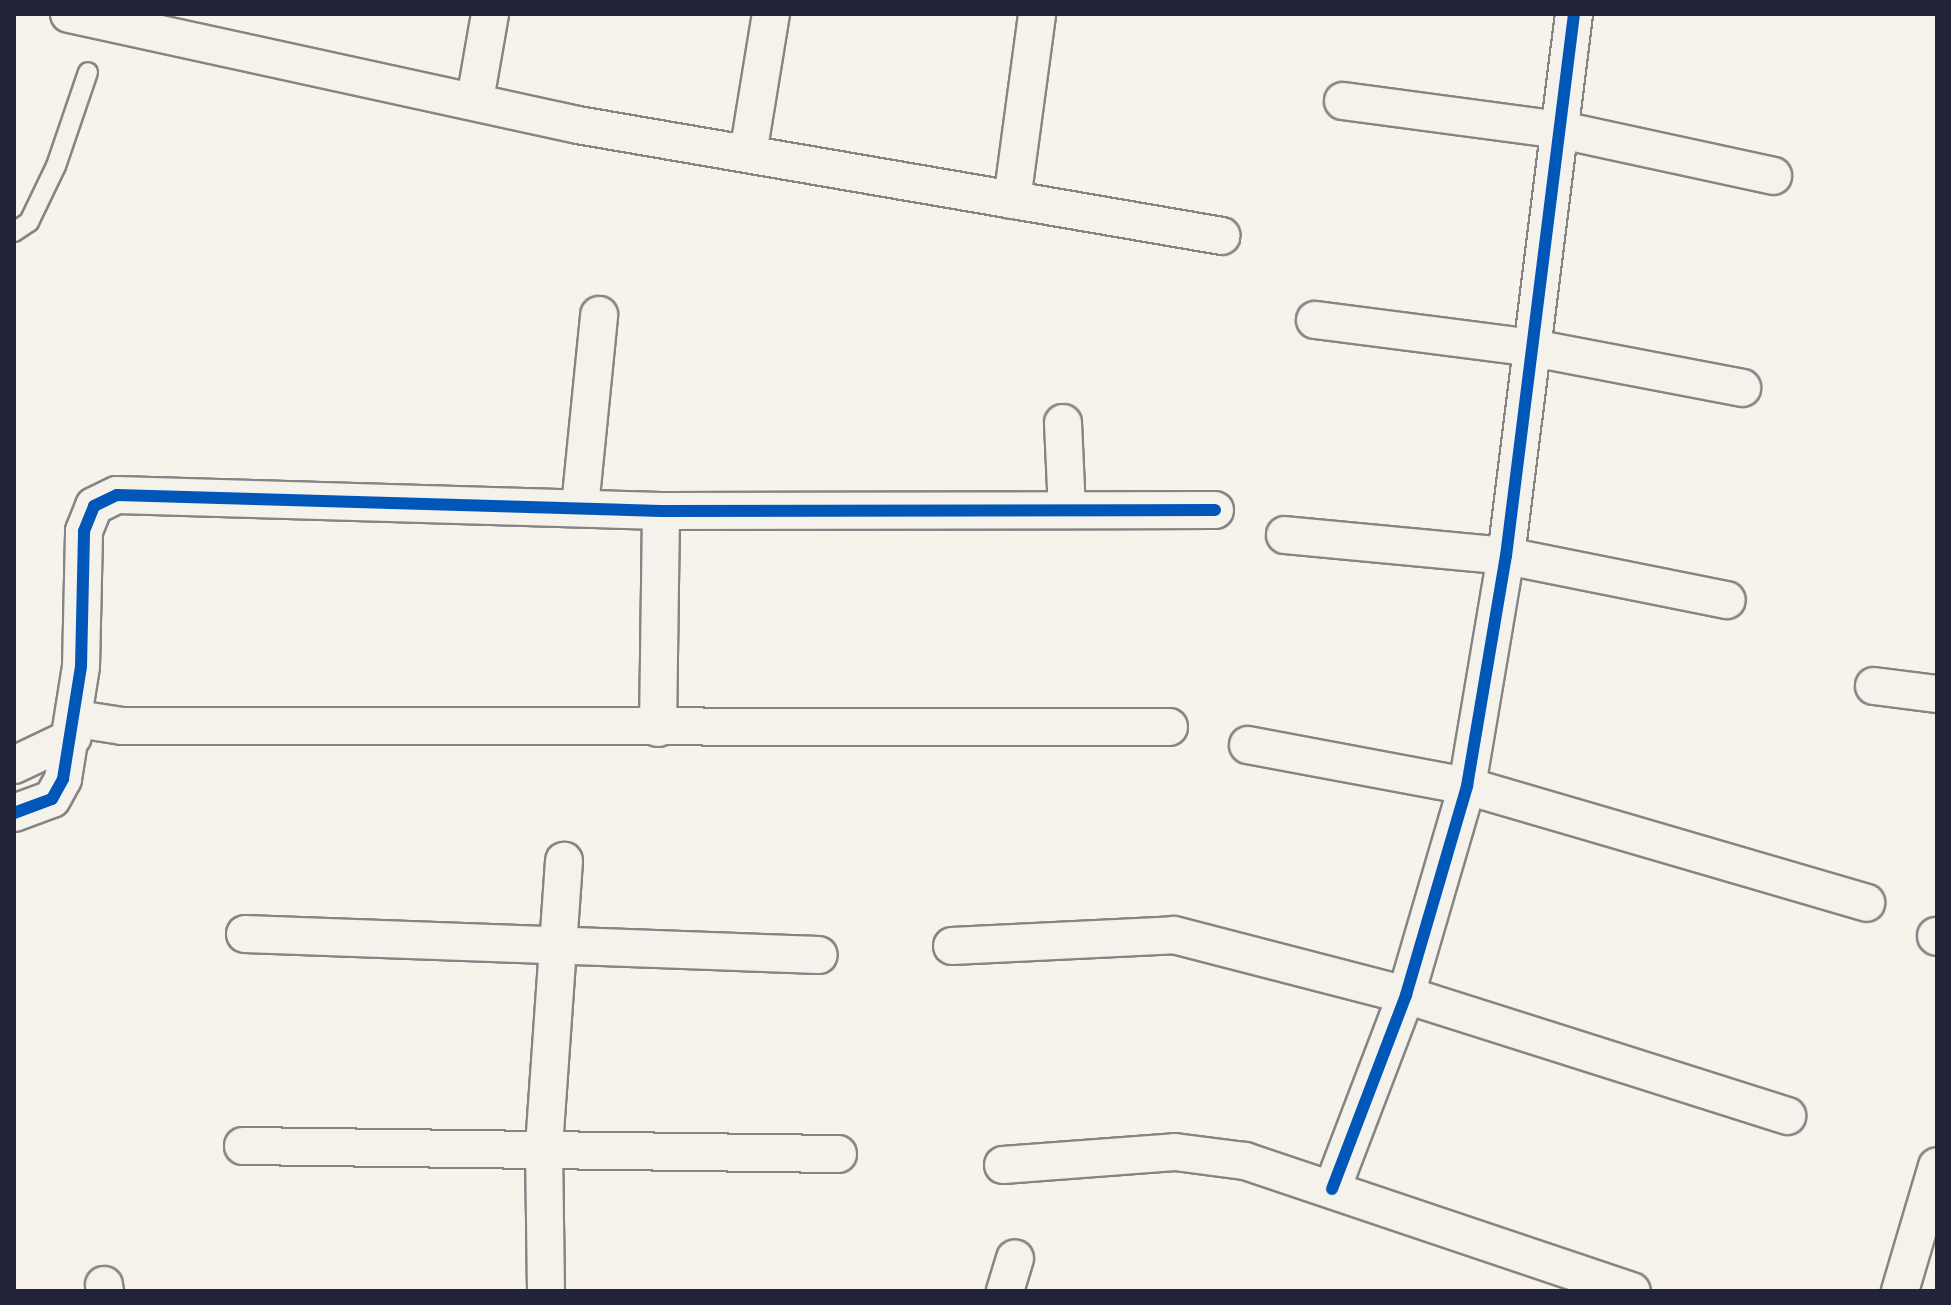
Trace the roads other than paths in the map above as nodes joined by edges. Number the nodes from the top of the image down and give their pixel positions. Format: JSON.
{"nodes":[{"id":1,"x":69,"y":14,"type":"edge"},
{"id":2,"x":490,"y":14,"type":"edge"},
{"id":3,"x":771,"y":14,"type":"edge"},
{"id":4,"x":1037,"y":14,"type":"edge"},
{"id":5,"x":1574,"y":14,"type":"edge"},
{"id":6,"x":184,"y":25,"type":"edge"},
{"id":7,"x":88,"y":72,"type":"dead end"},
{"id":8,"x":475,"y":100,"type":"junction"},
{"id":9,"x":1343,"y":101,"type":"dead end"},
{"id":10,"x":1561,"y":130,"type":"junction"},
{"id":11,"x":748,"y":154,"type":"junction"},
{"id":12,"x":1773,"y":176,"type":"dead end"},
{"id":13,"x":1012,"y":200,"type":"junction"},
{"id":14,"x":14,"y":232,"type":"edge"},
{"id":15,"x":1222,"y":236,"type":"dead end"},
{"id":16,"x":599,"y":315,"type":"dead end"},
{"id":17,"x":1315,"y":320,"type":"dead end"},
{"id":18,"x":1533,"y":348,"type":"junction"},
{"id":19,"x":1742,"y":388,"type":"dead end"},
{"id":20,"x":1063,"y":423,"type":"dead end"},
{"id":21,"x":580,"y":507,"type":"junction"},
{"id":22,"x":1067,"y":510,"type":"junction"},
{"id":23,"x":1215,"y":510,"type":"dead end"},
{"id":24,"x":661,"y":511,"type":"junction"},
{"id":25,"x":1285,"y":535,"type":"dead end"},
{"id":26,"x":1506,"y":556,"type":"junction"},
{"id":27,"x":1727,"y":600,"type":"dead end"},
{"id":28,"x":1874,"y":686,"type":"dead end"},
{"id":29,"x":1937,"y":694,"type":"edge"},
{"id":30,"x":1169,"y":727,"type":"dead end"},
{"id":31,"x":75,"y":728,"type":"junction"},
{"id":32,"x":658,"y":728,"type":"junction"},
{"id":33,"x":1248,"y":745,"type":"dead end"},
{"id":34,"x":14,"y":765,"type":"edge"},
{"id":35,"x":1467,"y":786,"type":"junction"},
{"id":36,"x":14,"y":813,"type":"edge"},
{"id":37,"x":564,"y":861,"type":"dead end"},
{"id":38,"x":1866,"y":903,"type":"dead end"},
{"id":39,"x":245,"y":934,"type":"dead end"},
{"id":40,"x":952,"y":946,"type":"dead end"},
{"id":41,"x":557,"y":947,"type":"junction"},
{"id":42,"x":819,"y":955,"type":"dead end"},
{"id":43,"x":1406,"y":995,"type":"junction"},
{"id":44,"x":1787,"y":1116,"type":"dead end"},
{"id":45,"x":243,"y":1146,"type":"dead end"},
{"id":46,"x":544,"y":1147,"type":"junction"},
{"id":47,"x":838,"y":1154,"type":"dead end"},
{"id":48,"x":1003,"y":1165,"type":"dead end"},
{"id":49,"x":1937,"y":1166,"type":"edge"},
{"id":50,"x":1332,"y":1189,"type":"junction"},
{"id":51,"x":546,"y":1291,"type":"edge"},
{"id":52,"x":1632,"y":1291,"type":"edge"},
{"id":53,"x":1900,"y":1291,"type":"edge"}],
"edges":[{"from":1,"to":6,"type":"street"},
{"from":2,"to":8,"type":"street"},
{"from":3,"to":11,"type":"street"},
{"from":4,"to":13,"type":"street"},
{"from":5,"to":10,"type":"street"},
{"from":6,"to":8,"type":"street"},
{"from":7,"to":14,"type":"lane"},
{"from":8,"to":11,"type":"street"},
{"from":9,"to":10,"type":"street"},
{"from":10,"to":12,"type":"street"},
{"from":10,"to":18,"type":"street"},
{"from":11,"to":13,"type":"street"},
{"from":13,"to":15,"type":"street"},
{"from":16,"to":21,"type":"street"},
{"from":17,"to":18,"type":"street"},
{"from":18,"to":19,"type":"street"},
{"from":18,"to":26,"type":"street"},
{"from":20,"to":22,"type":"street"},
{"from":21,"to":24,"type":"street"},
{"from":21,"to":31,"type":"street"},
{"from":22,"to":23,"type":"street"},
{"from":22,"to":24,"type":"street"},
{"from":24,"to":32,"type":"street"},
{"from":25,"to":26,"type":"street"},
{"from":26,"to":27,"type":"street"},
{"from":26,"to":35,"type":"street"},
{"from":28,"to":29,"type":"street"},
{"from":30,"to":32,"type":"street"},
{"from":31,"to":32,"type":"street"},
{"from":31,"to":34,"type":"street"},
{"from":31,"to":36,"type":"street"},
{"from":33,"to":35,"type":"street"},
{"from":35,"to":38,"type":"street"},
{"from":35,"to":43,"type":"street"},
{"from":37,"to":41,"type":"street"},
{"from":39,"to":41,"type":"street"},
{"from":40,"to":43,"type":"street"},
{"from":41,"to":42,"type":"street"},
{"from":41,"to":46,"type":"street"},
{"from":43,"to":44,"type":"street"},
{"from":43,"to":50,"type":"street"},
{"from":45,"to":46,"type":"street"},
{"from":46,"to":47,"type":"street"},
{"from":46,"to":51,"type":"street"},
{"from":48,"to":50,"type":"street"},
{"from":49,"to":53,"type":"street"},
{"from":50,"to":52,"type":"street"}]}
